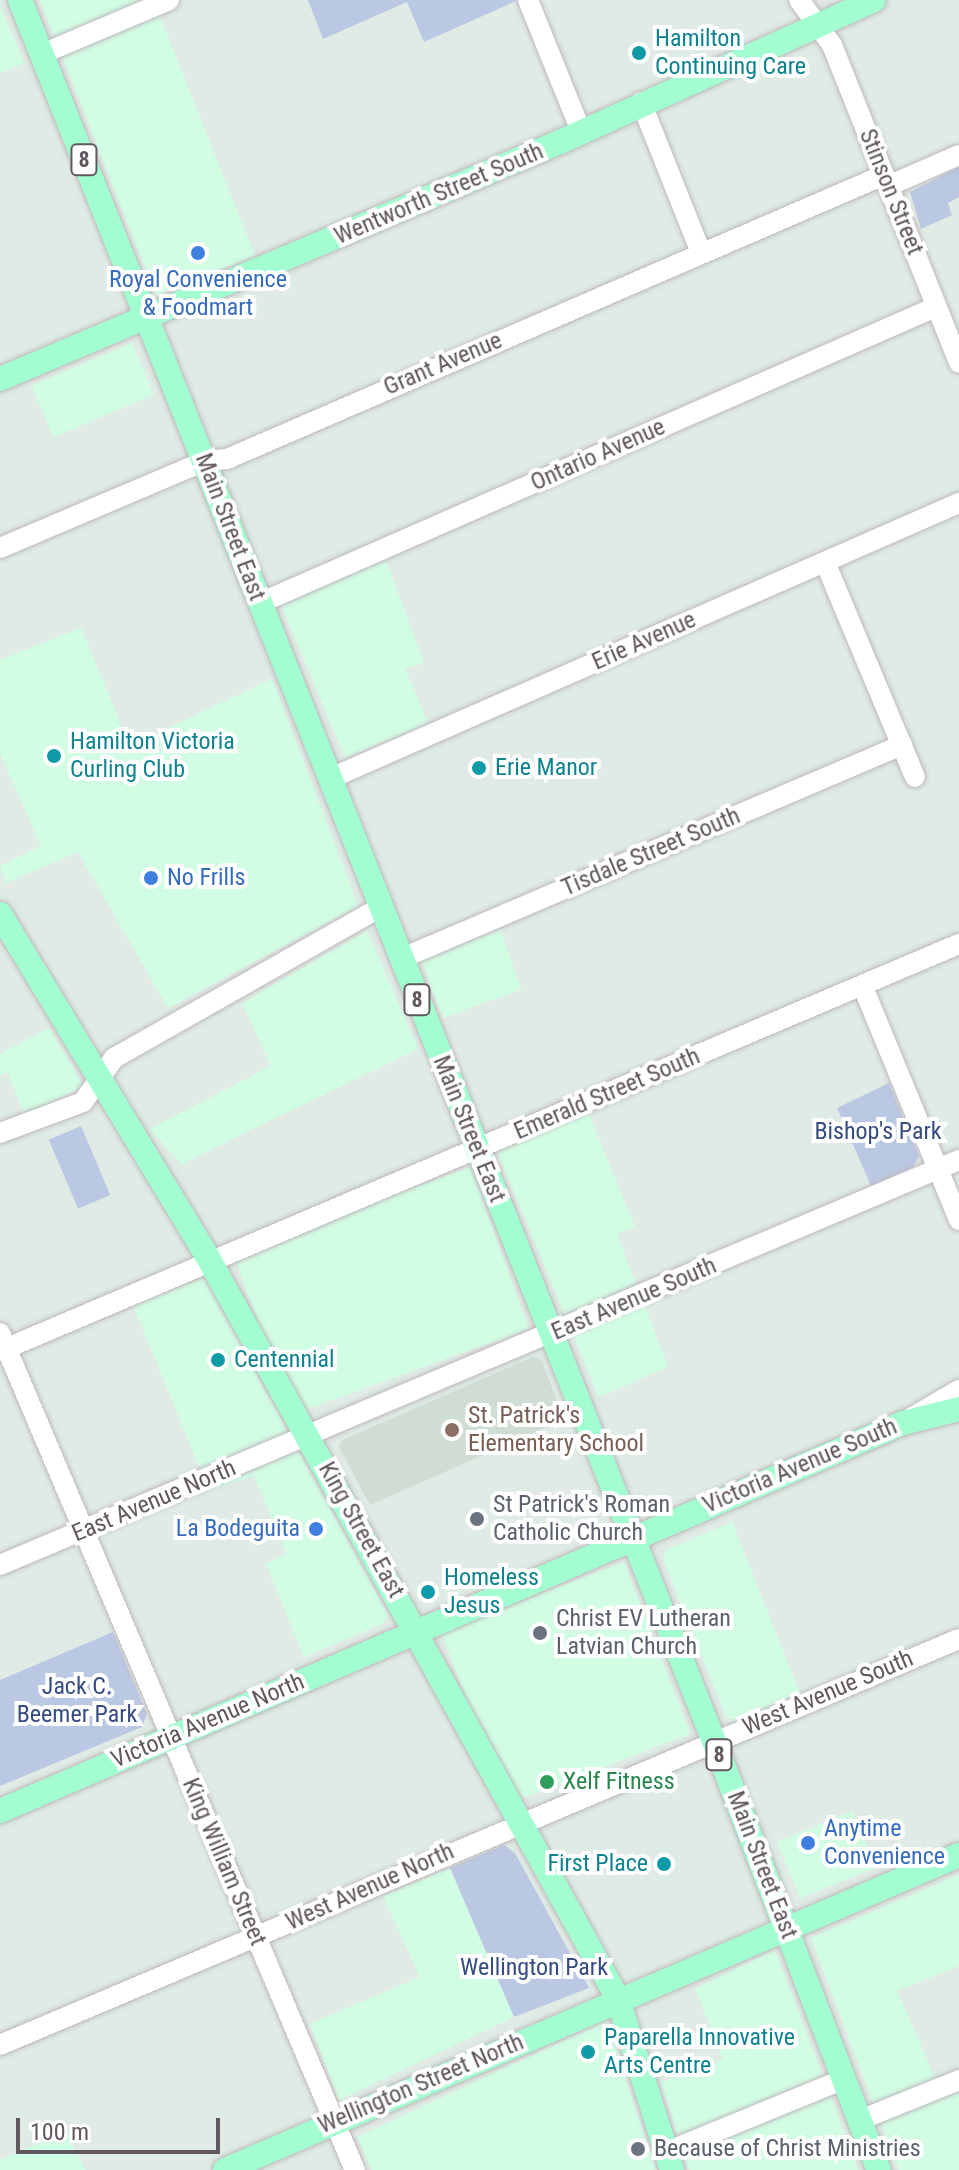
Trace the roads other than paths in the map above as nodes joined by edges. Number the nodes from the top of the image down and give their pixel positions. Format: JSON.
{"nodes":[{"id":1,"x":20,"y":0,"type":"edge"},
{"id":2,"x":169,"y":0,"type":"edge"},
{"id":3,"x":528,"y":0,"type":"edge"},
{"id":4,"x":799,"y":0,"type":"edge"},
{"id":5,"x":874,"y":0,"type":"edge"},
{"id":6,"x":818,"y":25,"type":"junction"},
{"id":7,"x":42,"y":54,"type":"junction"},
{"id":8,"x":641,"y":102,"type":"junction"},
{"id":9,"x":580,"y":129,"type":"junction"},
{"id":10,"x":959,"y":155,"type":"edge"},
{"id":11,"x":886,"y":180,"type":"junction"},
{"id":12,"x":701,"y":253,"type":"junction"},
{"id":13,"x":945,"y":311,"type":"edge"},
{"id":14,"x":146,"y":316,"type":"junction"},
{"id":15,"x":959,"y":363,"type":"edge"},
{"id":16,"x":0,"y":379,"type":"edge"},
{"id":17,"x":205,"y":461,"type":"junction"},
{"id":18,"x":959,"y":503,"type":"edge"},
{"id":19,"x":0,"y":548,"type":"edge"},
{"id":20,"x":825,"y":562,"type":"junction"},
{"id":21,"x":260,"y":603,"type":"junction"},
{"id":22,"x":902,"y":745,"type":"junction"},
{"id":23,"x":915,"y":777,"type":"dead end"},
{"id":24,"x":329,"y":779,"type":"junction"},
{"id":25,"x":379,"y":908,"type":"junction"},
{"id":26,"x":0,"y":916,"type":"edge"},
{"id":27,"x":959,"y":944,"type":"edge"},
{"id":28,"x":400,"y":959,"type":"junction"},
{"id":29,"x":863,"y":987,"type":"junction"},
{"id":30,"x":100,"y":1081,"type":"junction"},
{"id":31,"x":0,"y":1133,"type":"edge"},
{"id":32,"x":477,"y":1150,"type":"junction"},
{"id":33,"x":959,"y":1160,"type":"edge"},
{"id":34,"x":938,"y":1169,"type":"junction"},
{"id":35,"x":959,"y":1220,"type":"edge"},
{"id":36,"x":212,"y":1265,"type":"junction"},
{"id":37,"x":550,"y":1333,"type":"junction"},
{"id":38,"x":2,"y":1344,"type":"edge"},
{"id":39,"x":959,"y":1390,"type":"edge"},
{"id":40,"x":959,"y":1409,"type":"edge"},
{"id":41,"x":903,"y":1423,"type":"junction"},
{"id":42,"x":309,"y":1438,"type":"junction"},
{"id":43,"x":84,"y":1530,"type":"junction"},
{"id":44,"x":632,"y":1538,"type":"junction"},
{"id":45,"x":0,"y":1565,"type":"edge"},
{"id":46,"x":417,"y":1632,"type":"junction"},
{"id":47,"x":959,"y":1639,"type":"edge"},
{"id":48,"x":172,"y":1736,"type":"junction"},
{"id":49,"x":714,"y":1741,"type":"junction"},
{"id":50,"x":0,"y":1811,"type":"edge"},
{"id":51,"x":520,"y":1821,"type":"junction"},
{"id":52,"x":959,"y":1855,"type":"edge"},
{"id":53,"x":786,"y":1928,"type":"junction"},
{"id":54,"x":255,"y":1937,"type":"junction"},
{"id":55,"x":618,"y":1999,"type":"junction"},
{"id":56,"x":0,"y":2045,"type":"edge"},
{"id":57,"x":844,"y":2079,"type":"junction"},
{"id":58,"x":959,"y":2080,"type":"edge"},
{"id":59,"x":860,"y":2120,"type":"junction"},
{"id":60,"x":335,"y":2121,"type":"junction"},
{"id":61,"x":669,"y":2161,"type":"edge"},
{"id":62,"x":225,"y":2170,"type":"edge"},
{"id":63,"x":355,"y":2170,"type":"edge"},
{"id":64,"x":879,"y":2170,"type":"edge"}],
"edges":[{"from":1,"to":7,"type":"main road","name":"Main Street East","number":"8"},
{"from":2,"to":7,"type":"street"},
{"from":3,"to":9,"type":"street"},
{"from":4,"to":6,"type":"street","name":"Stinson Street"},
{"from":5,"to":6,"type":"main road","name":"Wentworth Street South"},
{"from":6,"to":8,"type":"main road","name":"Wentworth Street South"},
{"from":6,"to":11,"type":"street","name":"Stinson Street"},
{"from":7,"to":14,"type":"main road","name":"Main Street East","number":"8"},
{"from":8,"to":9,"type":"main road","name":"Wentworth Street South"},
{"from":8,"to":12,"type":"street"},
{"from":9,"to":14,"type":"main road","name":"Wentworth Street South"},
{"from":10,"to":11,"type":"street","name":"Grant Avenue"},
{"from":11,"to":12,"type":"street","name":"Grant Avenue"},
{"from":11,"to":13,"type":"street","name":"Stinson Street"},
{"from":12,"to":17,"type":"street","name":"Grant Avenue"},
{"from":13,"to":15,"type":"street","name":"Stinson Street"},
{"from":13,"to":21,"type":"street","name":"Ontario Avenue"},
{"from":14,"to":16,"type":"main road","name":"Wentworth Street South"},
{"from":14,"to":17,"type":"main road","name":"Main Street East","number":"8"},
{"from":17,"to":19,"type":"street","name":"Grant Avenue"},
{"from":17,"to":21,"type":"main road","name":"Main Street East","number":"8"},
{"from":18,"to":20,"type":"street","name":"Erie Avenue"},
{"from":20,"to":22,"type":"street"},
{"from":20,"to":24,"type":"street","name":"Erie Avenue"},
{"from":21,"to":24,"type":"main road","name":"Main Street East","number":"8"},
{"from":22,"to":23,"type":"street"},
{"from":22,"to":28,"type":"street","name":"Tisdale Street South"},
{"from":24,"to":25,"type":"main road","name":"Main Street East","number":"8"},
{"from":25,"to":28,"type":"main road","name":"Main Street East","number":"8"},
{"from":25,"to":30,"type":"street"},
{"from":26,"to":30,"type":"main road","name":"King Street East"},
{"from":27,"to":29,"type":"street","name":"Emerald Street South"},
{"from":28,"to":32,"type":"main road","name":"Main Street East","number":"8"},
{"from":29,"to":32,"type":"street","name":"Emerald Street South"},
{"from":29,"to":34,"type":"street"},
{"from":30,"to":31,"type":"street"},
{"from":30,"to":36,"type":"main road","name":"King Street East"},
{"from":32,"to":36,"type":"street","name":"Emerald Street South"},
{"from":32,"to":37,"type":"main road","name":"Main Street East","number":"8"},
{"from":33,"to":34,"type":"street","name":"East Avenue South"},
{"from":34,"to":35,"type":"street"},
{"from":34,"to":37,"type":"street","name":"East Avenue South"},
{"from":36,"to":38,"type":"street","name":"Emerald Street South"},
{"from":36,"to":42,"type":"main road","name":"King Street East"},
{"from":37,"to":42,"type":"street","name":"East Avenue South"},
{"from":37,"to":44,"type":"main road","name":"Main Street East","number":"8"},
{"from":38,"to":43,"type":"street","name":"King William Street"},
{"from":39,"to":41,"type":"street","name":"Victoria Avenue South"},
{"from":40,"to":41,"type":"main road"},
{"from":41,"to":44,"type":"main road","name":"Victoria Avenue South"},
{"from":42,"to":43,"type":"street","name":"East Avenue North"},
{"from":42,"to":46,"type":"main road","name":"King Street East"},
{"from":43,"to":45,"type":"street","name":"East Avenue North"},
{"from":43,"to":48,"type":"street","name":"King William Street"},
{"from":44,"to":46,"type":"main road","name":"Victoria Avenue South"},
{"from":44,"to":49,"type":"main road","name":"Main Street East","number":"8"},
{"from":46,"to":48,"type":"main road","name":"Victoria Avenue North"},
{"from":46,"to":51,"type":"main road","name":"King Street East"},
{"from":47,"to":49,"type":"street","name":"West Avenue South"},
{"from":48,"to":50,"type":"main road","name":"Victoria Avenue North"},
{"from":48,"to":54,"type":"street","name":"King William Street"},
{"from":49,"to":51,"type":"street","name":"West Avenue South"},
{"from":49,"to":53,"type":"main road","name":"Main Street East","number":"8"},
{"from":51,"to":54,"type":"street","name":"West Avenue North"},
{"from":51,"to":55,"type":"main road","name":"King Street East"},
{"from":52,"to":53,"type":"main road","name":"Wellington Street North"},
{"from":53,"to":55,"type":"main road","name":"Wellington Street North"},
{"from":53,"to":57,"type":"main road","name":"Main Street East","number":"8"},
{"from":54,"to":56,"type":"street","name":"West Avenue North"},
{"from":54,"to":60,"type":"street","name":"King William Street"},
{"from":55,"to":60,"type":"main road","name":"Wellington Street North"},
{"from":55,"to":61,"type":"main road","name":"King Street East"},
{"from":57,"to":59,"type":"main road","name":"Main Street East","number":"8"},
{"from":57,"to":61,"type":"street"},
{"from":58,"to":59,"type":"street"},
{"from":59,"to":64,"type":"main road","name":"Main Street East","number":"8"},
{"from":60,"to":62,"type":"main road","name":"Wellington Street North"},
{"from":60,"to":63,"type":"street","name":"King William Street"}]}
